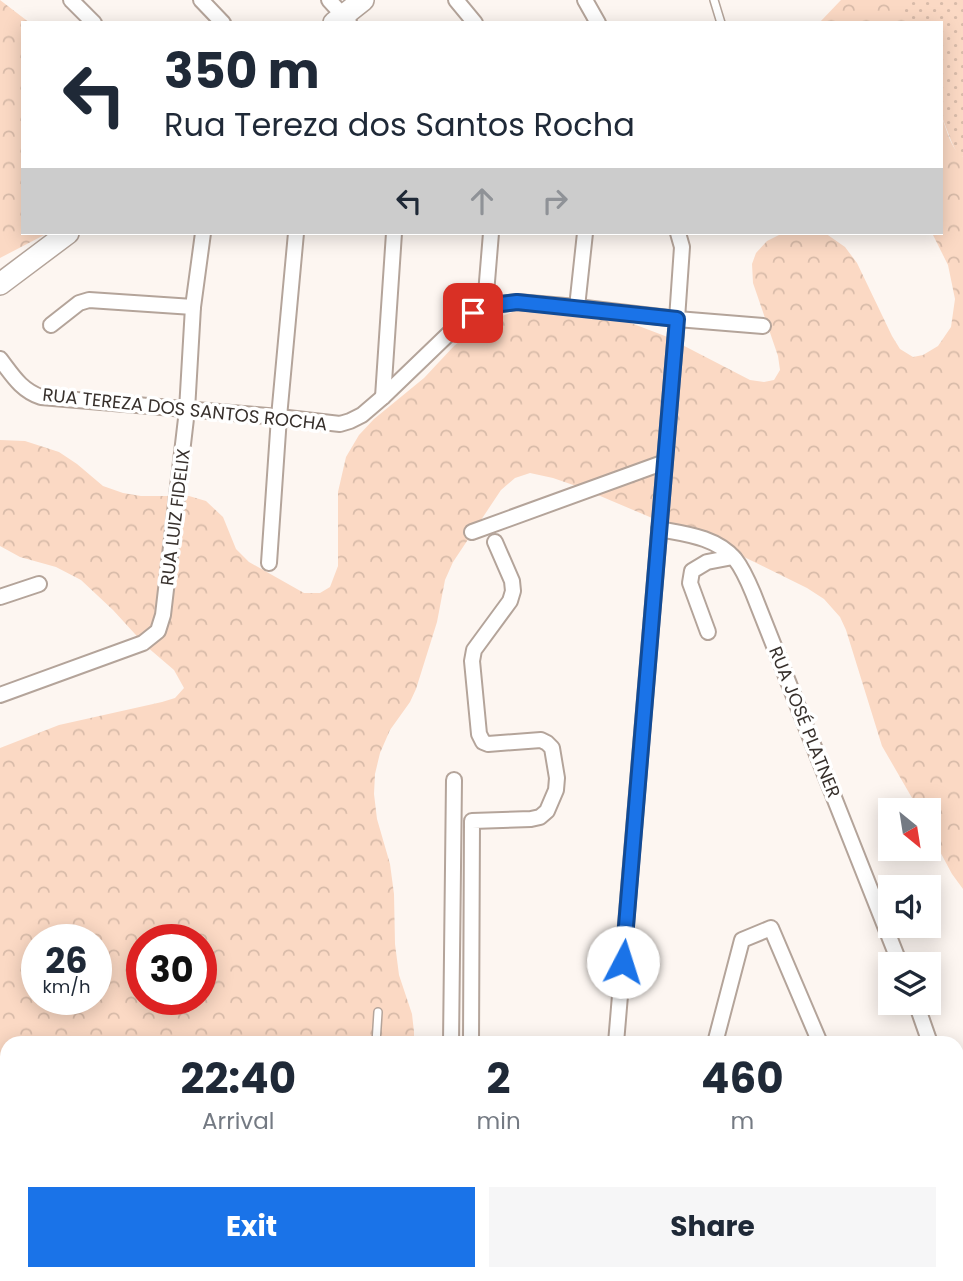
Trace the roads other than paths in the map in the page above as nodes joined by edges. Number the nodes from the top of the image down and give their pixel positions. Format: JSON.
{"nodes":[{"id":1,"x":71,"y":0,"type":"edge"},
{"id":2,"x":201,"y":0,"type":"edge"},
{"id":3,"x":363,"y":0,"type":"edge"},
{"id":4,"x":456,"y":0,"type":"edge"},
{"id":5,"x":585,"y":0,"type":"edge"},
{"id":6,"x":714,"y":0,"type":"edge"},
{"id":7,"x":339,"y":15,"type":"edge"},
{"id":8,"x":92,"y":21,"type":"edge"},
{"id":9,"x":221,"y":21,"type":"edge"},
{"id":10,"x":473,"y":21,"type":"edge"},
{"id":11,"x":596,"y":21,"type":"edge"},
{"id":12,"x":720,"y":21,"type":"edge"},
{"id":13,"x":65,"y":235,"type":"edge"},
{"id":14,"x":203,"y":235,"type":"edge"},
{"id":15,"x":296,"y":235,"type":"edge"},
{"id":16,"x":394,"y":235,"type":"edge"},
{"id":17,"x":491,"y":235,"type":"edge"},
{"id":18,"x":585,"y":235,"type":"edge"},
{"id":19,"x":679,"y":235,"type":"edge"},
{"id":20,"x":0,"y":284,"type":"edge"},
{"id":21,"x":485,"y":306,"type":"junction"},
{"id":22,"x":193,"y":307,"type":"junction"},
{"id":23,"x":577,"y":307,"type":"junction"},
{"id":24,"x":677,"y":319,"type":"junction"},
{"id":25,"x":51,"y":324,"type":"dead end"},
{"id":26,"x":763,"y":326,"type":"dead end"},
{"id":27,"x":0,"y":359,"type":"edge"},
{"id":28,"x":383,"y":397,"type":"junction"},
{"id":29,"x":187,"y":410,"type":"junction"},
{"id":30,"x":279,"y":417,"type":"junction"},
{"id":31,"x":665,"y":462,"type":"junction"},
{"id":32,"x":659,"y":530,"type":"junction"},
{"id":33,"x":471,"y":532,"type":"dead end"},
{"id":34,"x":495,"y":542,"type":"dead end"},
{"id":35,"x":733,"y":557,"type":"junction"},
{"id":36,"x":270,"y":563,"type":"dead end"},
{"id":37,"x":39,"y":584,"type":"dead end"},
{"id":38,"x":0,"y":597,"type":"edge"},
{"id":39,"x":708,"y":632,"type":"dead end"},
{"id":40,"x":0,"y":695,"type":"edge"},
{"id":41,"x":454,"y":780,"type":"dead end"},
{"id":42,"x":895,"y":952,"type":"edge"},
{"id":43,"x":378,"y":1012,"type":"dead end"},
{"id":44,"x":920,"y":1015,"type":"edge"},
{"id":45,"x":376,"y":1036,"type":"edge"},
{"id":46,"x":451,"y":1036,"type":"edge"},
{"id":47,"x":471,"y":1036,"type":"edge"},
{"id":48,"x":617,"y":1036,"type":"edge"},
{"id":49,"x":717,"y":1036,"type":"edge"},
{"id":50,"x":817,"y":1036,"type":"edge"},
{"id":51,"x":928,"y":1036,"type":"edge"}],
"edges":[{"from":1,"to":8,"type":"street"},
{"from":2,"to":9,"type":"street"},
{"from":3,"to":7,"type":"street"},
{"from":4,"to":10,"type":"street"},
{"from":5,"to":11,"type":"street"},
{"from":6,"to":12,"type":"lane"},
{"from":13,"to":20,"type":"street"},
{"from":14,"to":22,"type":"street","name":"RUA LUIZ FIDELIX"},
{"from":15,"to":30,"type":"street"},
{"from":16,"to":28,"type":"street"},
{"from":17,"to":21,"type":"street"},
{"from":18,"to":23,"type":"street"},
{"from":19,"to":24,"type":"street"},
{"from":21,"to":23,"type":"street","name":"RUA TEREZA DOS SANTOS ROCHA"},
{"from":21,"to":28,"type":"street","name":"RUA TEREZA DOS SANTOS ROCHA"},
{"from":22,"to":25,"type":"street"},
{"from":22,"to":29,"type":"street","name":"RUA LUIZ FIDELIX"},
{"from":23,"to":24,"type":"street","name":"RUA TEREZA DOS SANTOS ROCHA"},
{"from":24,"to":26,"type":"street","name":"RUA TEREZA DOS SANTOS ROCHA"},
{"from":24,"to":31,"type":"street"},
{"from":27,"to":29,"type":"street","name":"RUA TEREZA DOS SANTOS ROCHA"},
{"from":28,"to":30,"type":"street","name":"RUA TEREZA DOS SANTOS ROCHA"},
{"from":29,"to":30,"type":"street","name":"RUA TEREZA DOS SANTOS ROCHA"},
{"from":29,"to":40,"type":"street","name":"RUA LUIZ FIDELIX"},
{"from":30,"to":36,"type":"street"},
{"from":31,"to":32,"type":"street"},
{"from":31,"to":33,"type":"street"},
{"from":32,"to":35,"type":"street","name":"RUA JOSÉ PLATNER"},
{"from":32,"to":48,"type":"street"},
{"from":34,"to":47,"type":"street"},
{"from":35,"to":39,"type":"street"},
{"from":35,"to":42,"type":"street","name":"RUA JOSÉ PLATNER"},
{"from":37,"to":38,"type":"street"},
{"from":41,"to":46,"type":"street"},
{"from":43,"to":45,"type":"lane"},
{"from":44,"to":51,"type":"street"},
{"from":49,"to":50,"type":"street"}]}
